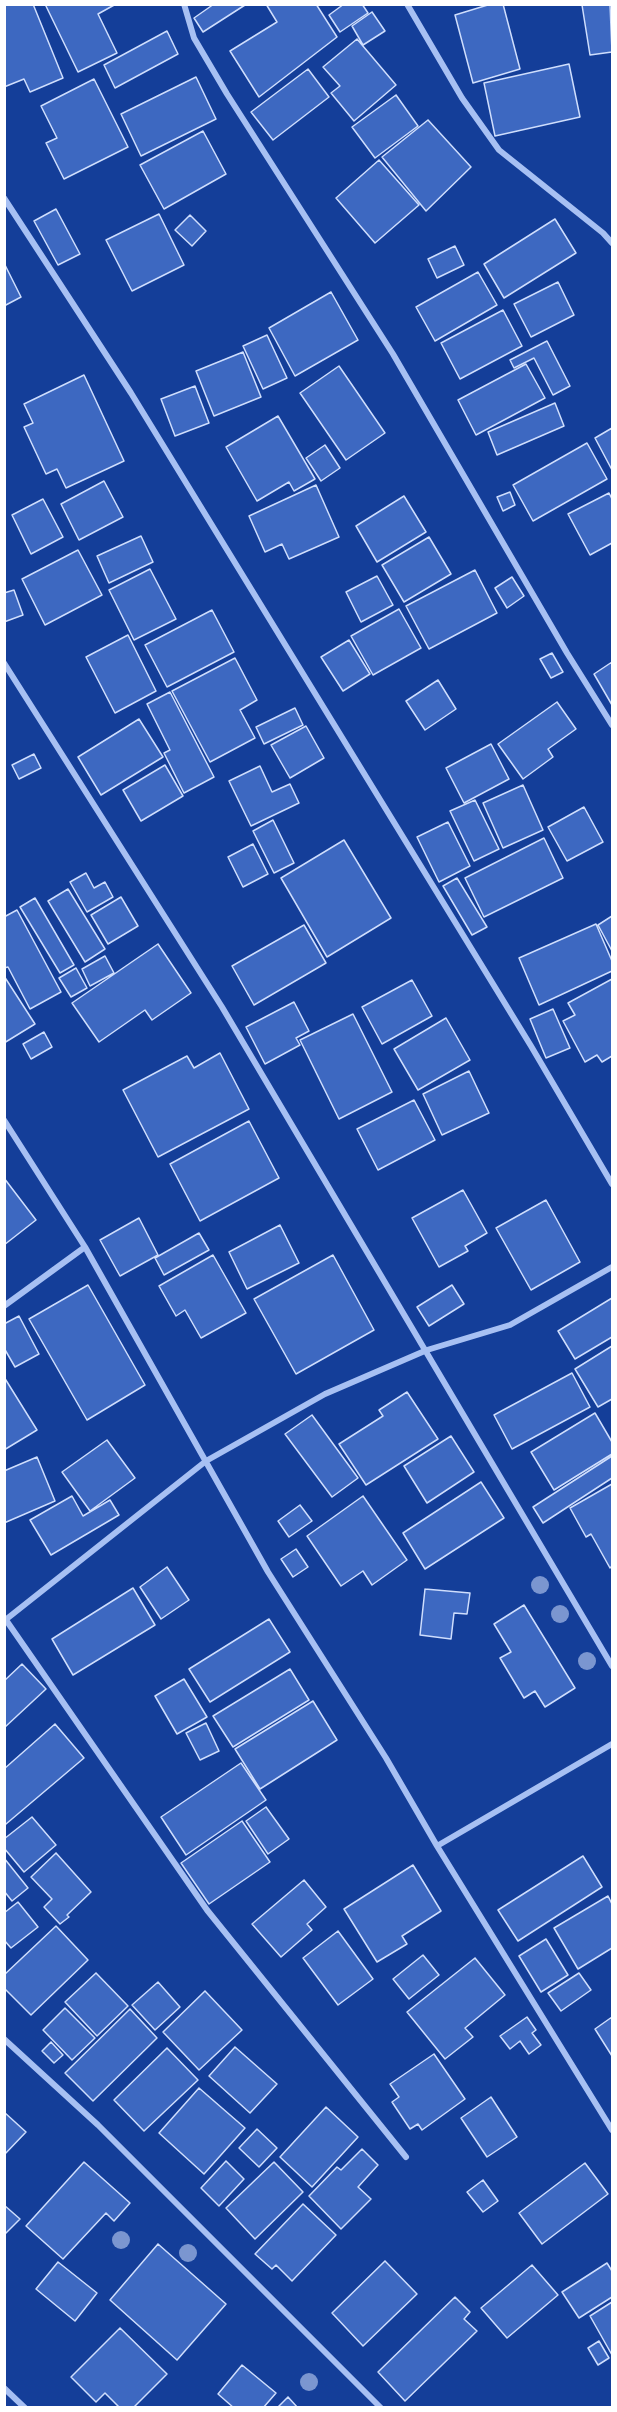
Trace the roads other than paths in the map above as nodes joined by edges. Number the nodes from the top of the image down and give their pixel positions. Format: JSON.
{"nodes":[{"id":1,"x":184,"y":4,"type":"edge"},
{"id":2,"x":406,"y":4,"type":"edge"},
{"id":3,"x":4,"y":198,"type":"edge"},
{"id":4,"x":612,"y":243,"type":"edge"},
{"id":5,"x":4,"y":663,"type":"edge"},
{"id":6,"x":612,"y":725,"type":"edge"},
{"id":7,"x":4,"y":1120,"type":"edge"},
{"id":8,"x":612,"y":1184,"type":"edge"},
{"id":9,"x":85,"y":1247,"type":"junction"},
{"id":10,"x":612,"y":1267,"type":"edge"},
{"id":11,"x":4,"y":1306,"type":"edge"},
{"id":12,"x":427,"y":1350,"type":"junction"},
{"id":13,"x":206,"y":1461,"type":"junction"},
{"id":14,"x":5,"y":1620,"type":"edge"},
{"id":15,"x":612,"y":1666,"type":"edge"},
{"id":16,"x":612,"y":1744,"type":"edge"},
{"id":17,"x":437,"y":1846,"type":"junction"},
{"id":18,"x":4,"y":2039,"type":"edge"},
{"id":19,"x":612,"y":2130,"type":"edge"},
{"id":20,"x":406,"y":2157,"type":"dead end"},
{"id":21,"x":4,"y":2388,"type":"edge"},
{"id":22,"x":25,"y":2408,"type":"edge"},
{"id":23,"x":381,"y":2408,"type":"edge"}],
"edges":[{"from":1,"to":6,"type":"street"},
{"from":2,"to":4,"type":"street"},
{"from":3,"to":8,"type":"street"},
{"from":5,"to":12,"type":"street"},
{"from":7,"to":9,"type":"street"},
{"from":9,"to":11,"type":"street"},
{"from":9,"to":13,"type":"street"},
{"from":10,"to":12,"type":"street"},
{"from":12,"to":13,"type":"street"},
{"from":12,"to":15,"type":"street"},
{"from":13,"to":14,"type":"street"},
{"from":13,"to":17,"type":"street"},
{"from":14,"to":20,"type":"street"},
{"from":16,"to":17,"type":"street"},
{"from":17,"to":19,"type":"street"},
{"from":18,"to":23,"type":"street"},
{"from":21,"to":22,"type":"street"}]}
